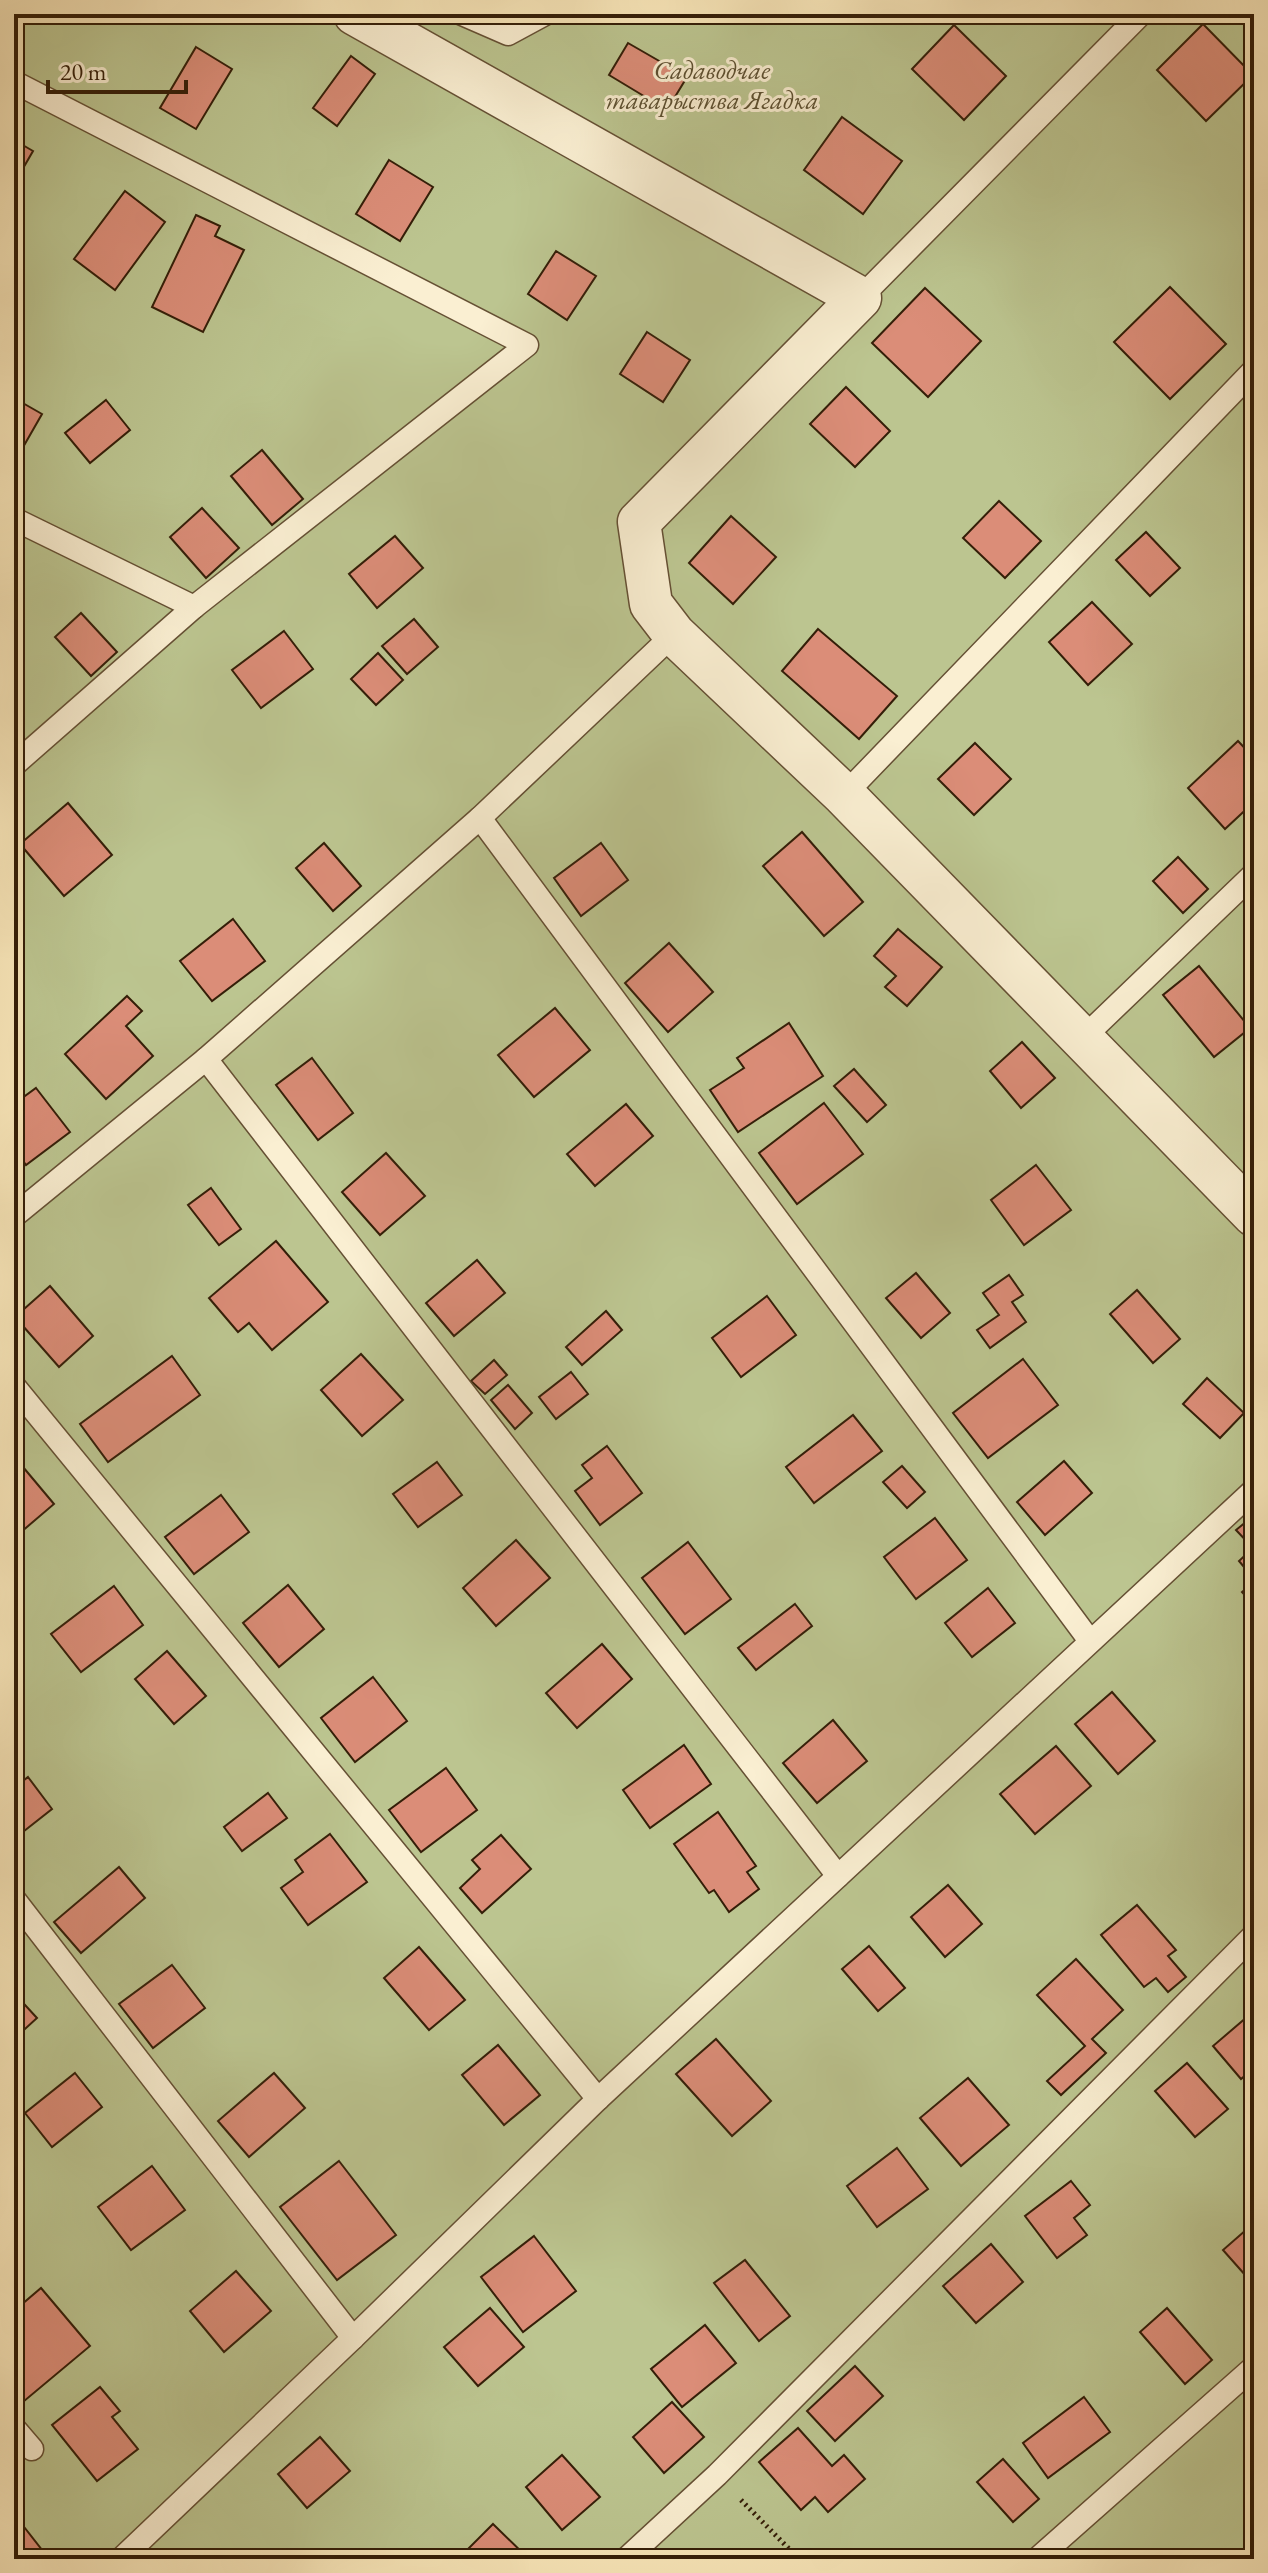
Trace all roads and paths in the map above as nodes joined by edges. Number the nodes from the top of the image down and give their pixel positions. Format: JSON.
{"nodes":[{"id":1,"x":355,"y":14,"type":"edge"},
{"id":2,"x":462,"y":14,"type":"edge"},
{"id":3,"x":545,"y":14,"type":"edge"},
{"id":4,"x":1141,"y":14,"type":"edge"},
{"id":5,"x":14,"y":82,"type":"edge"},
{"id":6,"x":860,"y":298,"type":"junction"},
{"id":7,"x":1254,"y":370,"type":"edge"},
{"id":8,"x":14,"y":519,"type":"edge"},
{"id":9,"x":194,"y":607,"type":"junction"},
{"id":10,"x":674,"y":634,"type":"junction"},
{"id":11,"x":14,"y":765,"type":"edge"},
{"id":12,"x":844,"y":795,"type":"junction"},
{"id":13,"x":480,"y":818,"type":"junction"},
{"id":14,"x":1254,"y":874,"type":"edge"},
{"id":15,"x":1083,"y":1038,"type":"junction"},
{"id":16,"x":206,"y":1059,"type":"junction"},
{"id":17,"x":1254,"y":1215,"type":"edge"},
{"id":18,"x":14,"y":1216,"type":"edge"},
{"id":19,"x":14,"y":1386,"type":"edge"},
{"id":20,"x":1254,"y":1490,"type":"edge"},
{"id":21,"x":1090,"y":1641,"type":"junction"},
{"id":22,"x":838,"y":1876,"type":"junction"},
{"id":23,"x":14,"y":1899,"type":"edge"},
{"id":24,"x":1254,"y":1935,"type":"edge"},
{"id":25,"x":598,"y":2099,"type":"junction"},
{"id":26,"x":353,"y":2338,"type":"junction"},
{"id":27,"x":1253,"y":2370,"type":"edge"},
{"id":28,"x":14,"y":2428,"type":"edge"},
{"id":29,"x":32,"y":2449,"type":"dead end"},
{"id":30,"x":717,"y":2475,"type":"junction"},
{"id":31,"x":121,"y":2559,"type":"edge"},
{"id":32,"x":626,"y":2559,"type":"edge"},
{"id":33,"x":799,"y":2559,"type":"edge"},
{"id":34,"x":1037,"y":2559,"type":"edge"}],
"edges":[{"from":1,"to":6,"type":"street"},
{"from":2,"to":3,"type":"lane"},
{"from":4,"to":6,"type":"lane"},
{"from":5,"to":9,"type":"lane"},
{"from":6,"to":10,"type":"street"},
{"from":7,"to":12,"type":"lane"},
{"from":8,"to":9,"type":"lane"},
{"from":9,"to":11,"type":"lane"},
{"from":10,"to":12,"type":"street"},
{"from":10,"to":13,"type":"lane"},
{"from":12,"to":15,"type":"street"},
{"from":13,"to":16,"type":"lane"},
{"from":13,"to":21,"type":"lane"},
{"from":14,"to":15,"type":"lane"},
{"from":15,"to":17,"type":"street"},
{"from":16,"to":18,"type":"lane"},
{"from":16,"to":22,"type":"lane"},
{"from":19,"to":25,"type":"lane"},
{"from":20,"to":21,"type":"lane"},
{"from":21,"to":22,"type":"lane"},
{"from":22,"to":25,"type":"lane"},
{"from":23,"to":26,"type":"lane"},
{"from":24,"to":30,"type":"lane"},
{"from":25,"to":26,"type":"lane"},
{"from":26,"to":31,"type":"lane"},
{"from":27,"to":34,"type":"lane"},
{"from":28,"to":29,"type":"lane"},
{"from":30,"to":32,"type":"lane"},
{"from":30,"to":33,"type":"path"}]}
